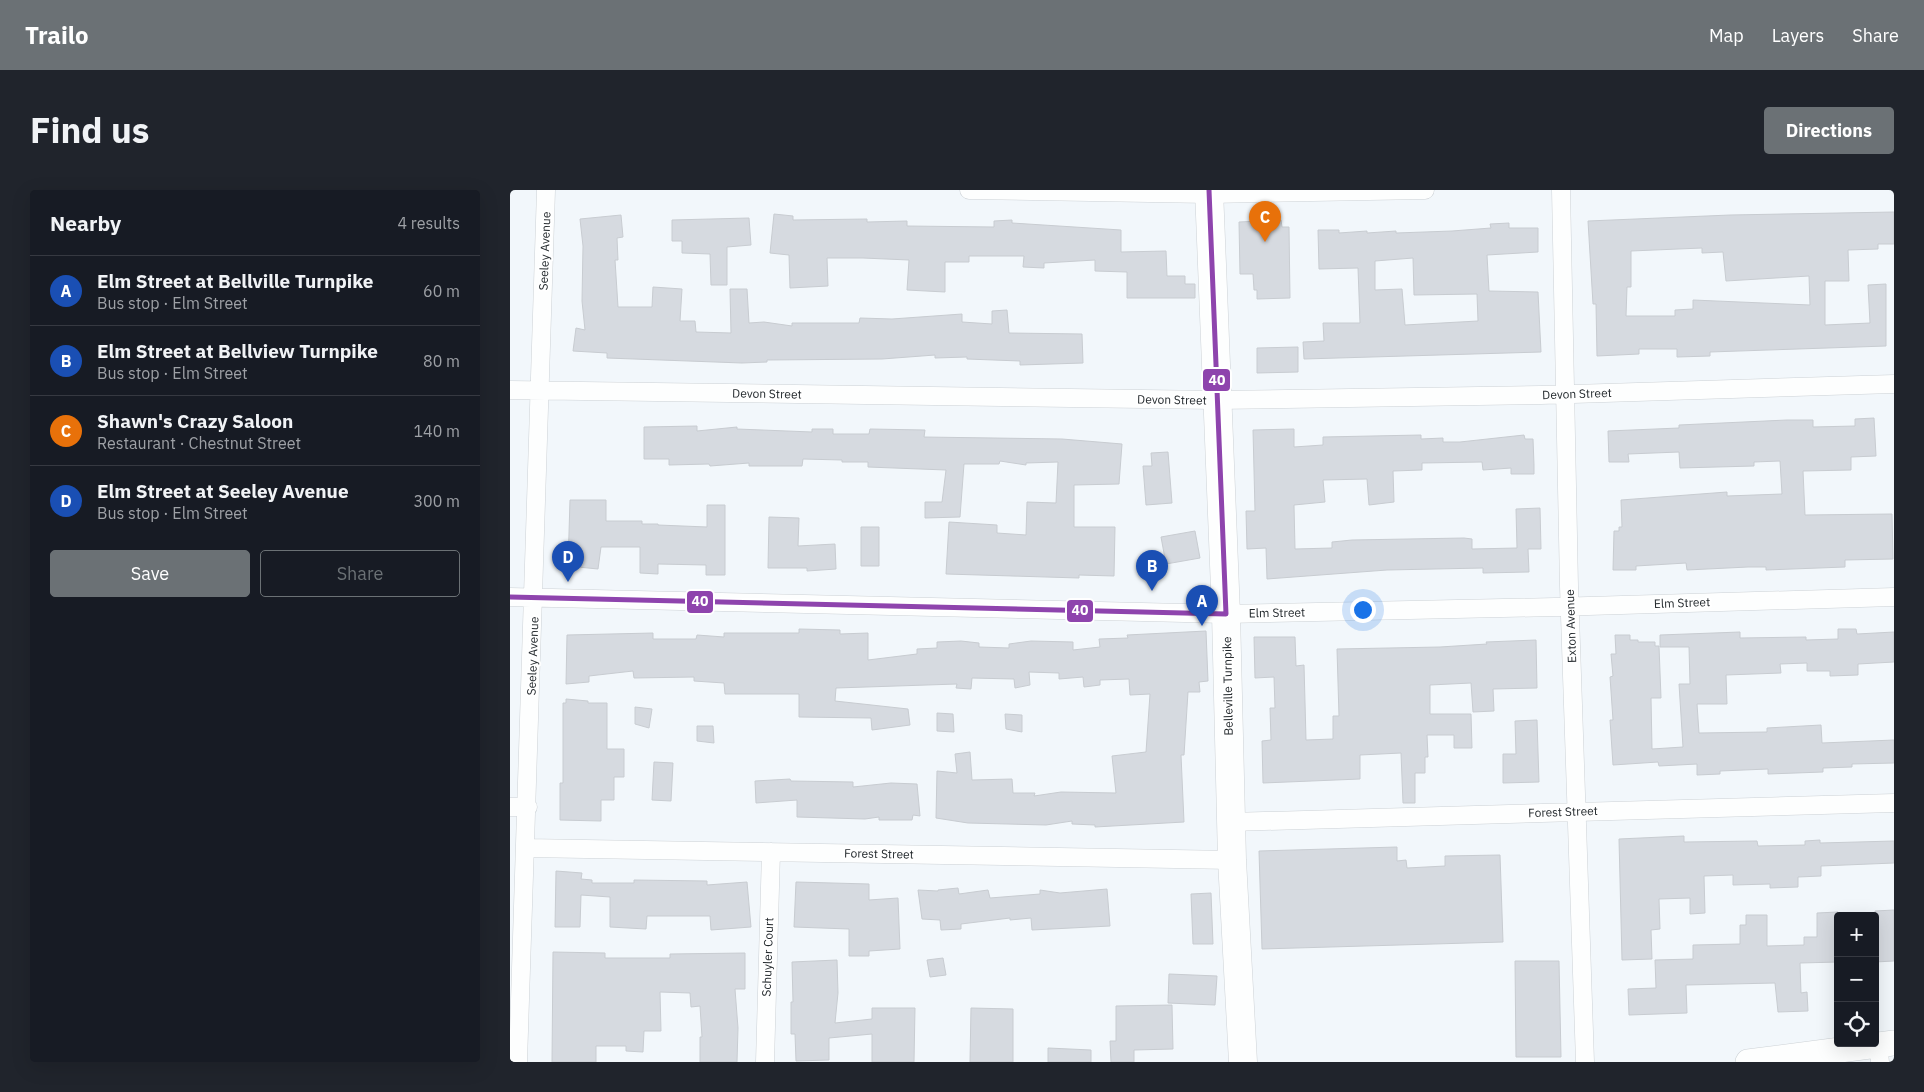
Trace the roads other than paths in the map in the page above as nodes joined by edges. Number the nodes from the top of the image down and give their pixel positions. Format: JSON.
{"nodes":[{"id":1,"x":546,"y":190,"type":"edge"},
{"id":2,"x":969,"y":190,"type":"edge"},
{"id":3,"x":1425,"y":190,"type":"edge"},
{"id":4,"x":1561,"y":190,"type":"edge"},
{"id":5,"x":1209,"y":192,"type":"edge"},
{"id":6,"x":1894,"y":384,"type":"edge"},
{"id":7,"x":510,"y":390,"type":"edge"},
{"id":8,"x":541,"y":390,"type":"junction"},
{"id":9,"x":1566,"y":394,"type":"junction"},
{"id":10,"x":1216,"y":400,"type":"junction"},
{"id":11,"x":1894,"y":596,"type":"edge"},
{"id":12,"x":510,"y":598,"type":"edge"},
{"id":13,"x":534,"y":598,"type":"junction"},
{"id":14,"x":1570,"y":606,"type":"junction"},
{"id":15,"x":1226,"y":614,"type":"junction"},
{"id":16,"x":1894,"y":803,"type":"edge"},
{"id":17,"x":510,"y":807,"type":"edge"},
{"id":18,"x":528,"y":807,"type":"junction"},
{"id":19,"x":1578,"y":812,"type":"junction"},
{"id":20,"x":1231,"y":822,"type":"junction"},
{"id":21,"x":526,"y":848,"type":"junction"},
{"id":22,"x":771,"y":852,"type":"junction"},
{"id":23,"x":1232,"y":860,"type":"junction"},
{"id":24,"x":1884,"y":1050,"type":"edge"},
{"id":25,"x":518,"y":1062,"type":"edge"},
{"id":26,"x":764,"y":1062,"type":"edge"},
{"id":27,"x":1243,"y":1062,"type":"edge"},
{"id":28,"x":1586,"y":1062,"type":"edge"},
{"id":29,"x":1748,"y":1062,"type":"edge"}],
"edges":[{"from":1,"to":8,"type":"street","name":"Seeley Avenue"},
{"from":2,"to":5,"type":"street"},
{"from":3,"to":5,"type":"street"},
{"from":4,"to":9,"type":"street","name":"Exton Avenue"},
{"from":5,"to":10,"type":"main road","name":"Belleville Turnpike"},
{"from":6,"to":9,"type":"street","name":"Devon Street"},
{"from":7,"to":8,"type":"street","name":"Devon Street"},
{"from":8,"to":10,"type":"street","name":"Devon Street"},
{"from":8,"to":13,"type":"street","name":"Seeley Avenue"},
{"from":9,"to":10,"type":"street","name":"Devon Street"},
{"from":9,"to":14,"type":"street","name":"Exton Avenue"},
{"from":10,"to":15,"type":"main road","name":"Belleville Turnpike"},
{"from":11,"to":14,"type":"street","name":"Elm Street"},
{"from":12,"to":13,"type":"street","name":"Elm Street"},
{"from":13,"to":15,"type":"street","name":"Elm Street"},
{"from":13,"to":18,"type":"street","name":"Seeley Avenue"},
{"from":14,"to":15,"type":"street","name":"Elm Street"},
{"from":14,"to":19,"type":"street","name":"Exton Avenue"},
{"from":15,"to":20,"type":"main road","name":"Belleville Turnpike"},
{"from":16,"to":19,"type":"street","name":"Forest Street"},
{"from":17,"to":18,"type":"street"},
{"from":18,"to":21,"type":"street","name":"Seeley Avenue"},
{"from":19,"to":20,"type":"street","name":"Forest Street"},
{"from":19,"to":28,"type":"street","name":"Exton Avenue"},
{"from":20,"to":23,"type":"main road","name":"Belleville Turnpike"},
{"from":21,"to":22,"type":"street","name":"Forest Street"},
{"from":21,"to":25,"type":"street","name":"Seeley Avenue"},
{"from":22,"to":23,"type":"street","name":"Forest Street"},
{"from":22,"to":26,"type":"street","name":"Schuyler Court"},
{"from":23,"to":27,"type":"main road","name":"Belleville Turnpike"},
{"from":24,"to":29,"type":"street"}]}
